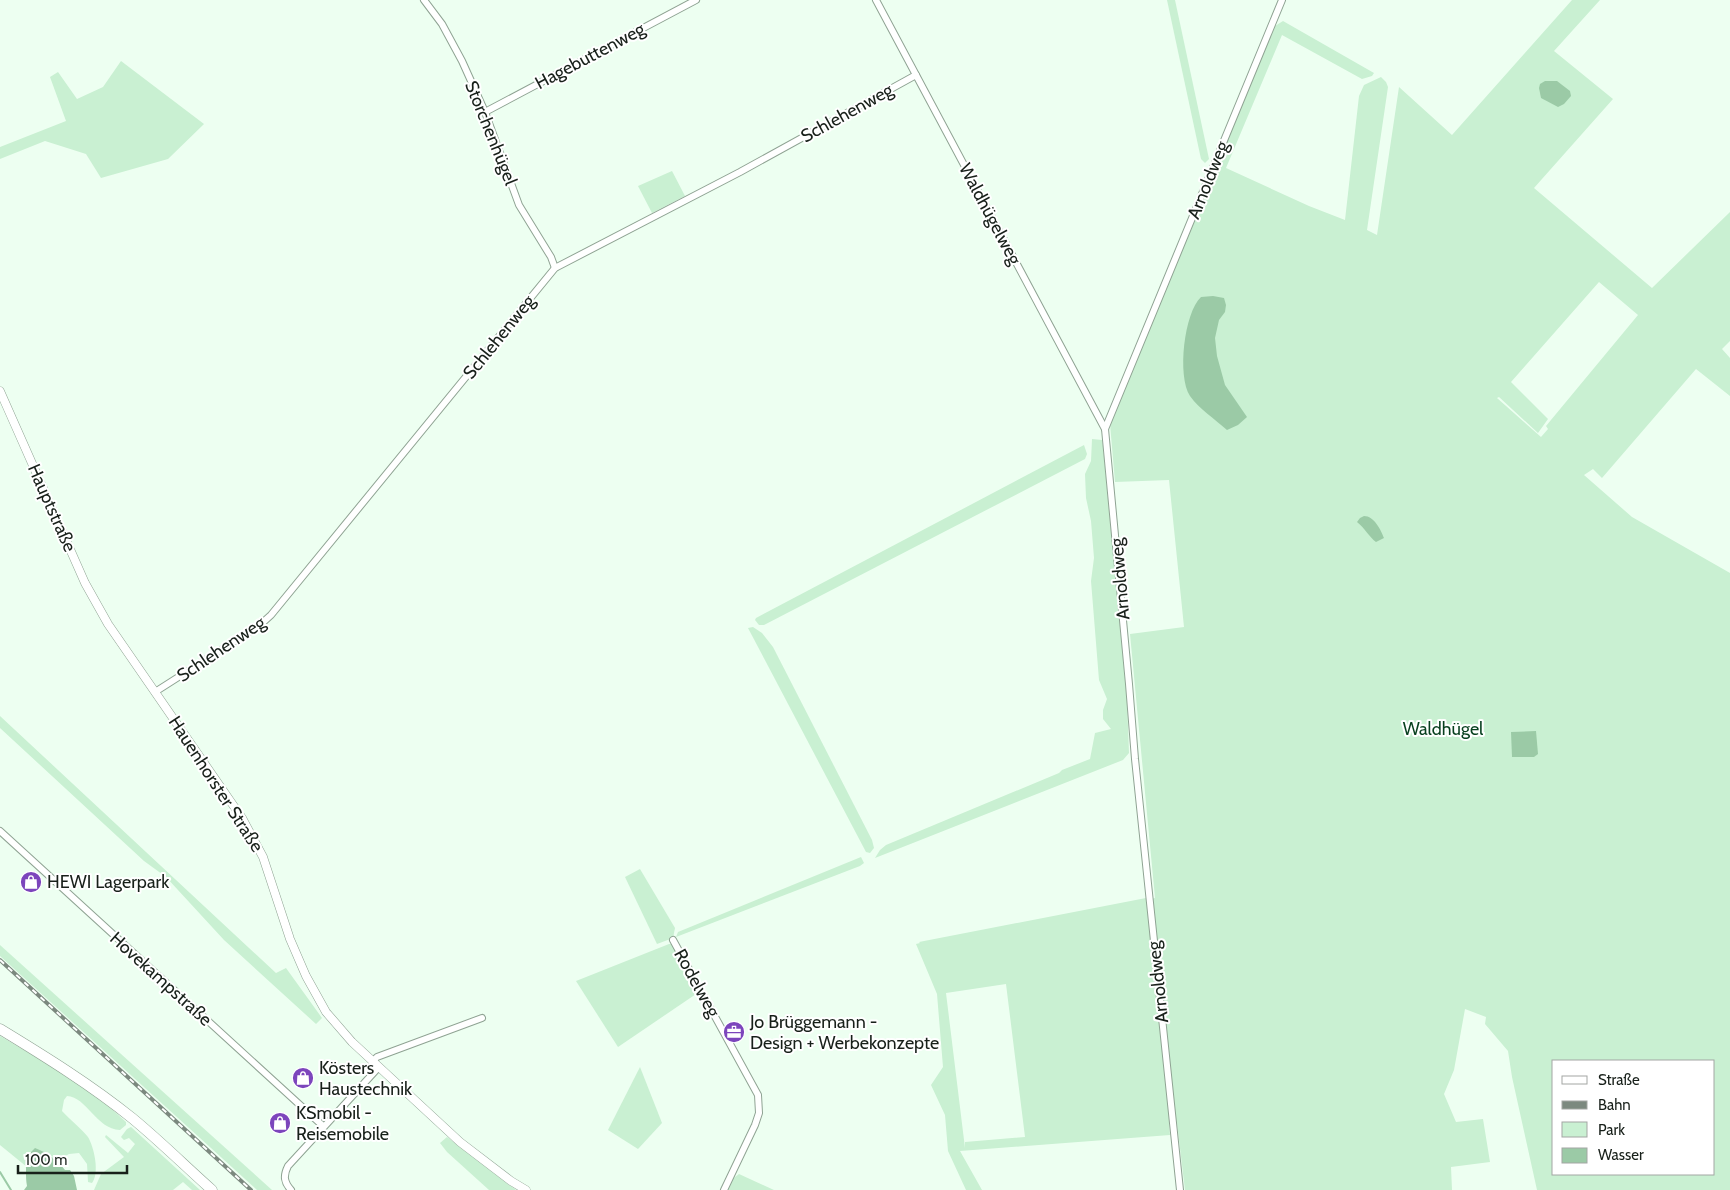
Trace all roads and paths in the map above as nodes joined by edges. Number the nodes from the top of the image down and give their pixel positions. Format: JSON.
{"nodes":[{"id":1,"x":424,"y":0,"type":"edge"},
{"id":2,"x":696,"y":0,"type":"edge"},
{"id":3,"x":876,"y":0,"type":"edge"},
{"id":4,"x":1282,"y":0,"type":"edge"},
{"id":5,"x":916,"y":75,"type":"junction"},
{"id":6,"x":484,"y":112,"type":"junction"},
{"id":7,"x":555,"y":268,"type":"junction"},
{"id":8,"x":0,"y":390,"type":"edge"},
{"id":9,"x":1104,"y":429,"type":"junction"},
{"id":10,"x":108,"y":624,"type":"joint"},
{"id":11,"x":156,"y":692,"type":"junction"},
{"id":12,"x":0,"y":831,"type":"edge"},
{"id":13,"x":673,"y":940,"type":"dead end"},
{"id":14,"x":482,"y":1018,"type":"dead end"},
{"id":15,"x":0,"y":1028,"type":"edge"},
{"id":16,"x":375,"y":1065,"type":"junction"},
{"id":17,"x":323,"y":1126,"type":"junction"},
{"id":18,"x":212,"y":1190,"type":"edge"},
{"id":19,"x":291,"y":1190,"type":"edge"},
{"id":20,"x":526,"y":1190,"type":"edge"},
{"id":21,"x":724,"y":1190,"type":"edge"},
{"id":22,"x":1180,"y":1190,"type":"edge"}],
"edges":[{"from":1,"to":6,"type":"street","name":"Storchenhügel"},
{"from":2,"to":6,"type":"street","name":"Hagebuttenweg"},
{"from":3,"to":5,"type":"street","name":"Waldhügelweg"},
{"from":4,"to":9,"type":"street","name":"Arnoldweg"},
{"from":5,"to":7,"type":"street","name":"Schlehenweg"},
{"from":5,"to":9,"type":"street","name":"Waldhügelweg"},
{"from":6,"to":7,"type":"street","name":"Storchenhügel"},
{"from":7,"to":11,"type":"street","name":"Schlehenweg"},
{"from":8,"to":10,"type":"street","name":"Hauptstraße"},
{"from":9,"to":22,"type":"street","name":"Arnoldweg"},
{"from":10,"to":11,"type":"street","name":"Hauenhorster Straße"},
{"from":11,"to":16,"type":"street","name":"Hauenhorster Straße"},
{"from":12,"to":17,"type":"street","name":"Hovekampstraße"},
{"from":13,"to":21,"type":"street","name":"Rodelweg"},
{"from":14,"to":16,"type":"street"},
{"from":15,"to":18,"type":"main road"},
{"from":16,"to":17,"type":"street"},
{"from":16,"to":20,"type":"street","name":"Hauenhorster Straße"},
{"from":17,"to":19,"type":"street"}]}
